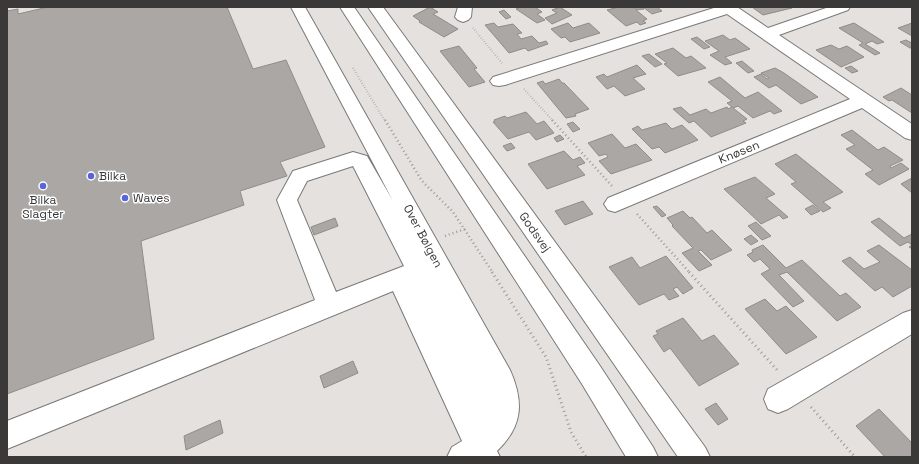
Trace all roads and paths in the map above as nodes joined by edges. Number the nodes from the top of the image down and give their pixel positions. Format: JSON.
{"nodes":[{"id":1,"x":298,"y":7,"type":"edge"},
{"id":2,"x":348,"y":7,"type":"edge"},
{"id":3,"x":375,"y":7,"type":"edge"},
{"id":4,"x":843,"y":7,"type":"edge"},
{"id":5,"x":728,"y":8,"type":"edge"},
{"id":6,"x":465,"y":10,"type":"edge"},
{"id":7,"x":766,"y":34,"type":"junction"},
{"id":8,"x":353,"y":67,"type":"dead end"},
{"id":9,"x":506,"y":79,"type":"junction"},
{"id":10,"x":864,"y":100,"type":"junction"},
{"id":11,"x":912,"y":133,"type":"edge"},
{"id":12,"x":620,"y":201,"type":"junction"},
{"id":13,"x":418,"y":270,"type":"junction"},
{"id":14,"x":329,"y":306,"type":"junction"},
{"id":15,"x":912,"y":321,"type":"edge"},
{"id":16,"x":786,"y":394,"type":"junction"},
{"id":17,"x":7,"y":435,"type":"edge"},
{"id":18,"x":476,"y":454,"type":"edge"},
{"id":19,"x":586,"y":457,"type":"edge"},
{"id":20,"x":643,"y":457,"type":"edge"},
{"id":21,"x":695,"y":457,"type":"edge"},
{"id":22,"x":855,"y":457,"type":"edge"}],
"edges":[{"from":1,"to":13,"type":"street","name":"Over Bølgen"},
{"from":2,"to":20,"type":"street"},
{"from":3,"to":21,"type":"street","name":"Godsvej"},
{"from":4,"to":7,"type":"street"},
{"from":5,"to":7,"type":"street"},
{"from":5,"to":9,"type":"street"},
{"from":6,"to":9,"type":"path"},
{"from":7,"to":10,"type":"street"},
{"from":8,"to":19,"type":"path"},
{"from":9,"to":12,"type":"path"},
{"from":10,"to":11,"type":"street"},
{"from":10,"to":12,"type":"street","name":"Knøsen"},
{"from":12,"to":16,"type":"path"},
{"from":13,"to":14,"type":"street"},
{"from":13,"to":14,"type":"street"},
{"from":13,"to":18,"type":"street"},
{"from":13,"to":18,"type":"street"},
{"from":14,"to":17,"type":"street"},
{"from":15,"to":16,"type":"street"},
{"from":16,"to":22,"type":"path"}]}
